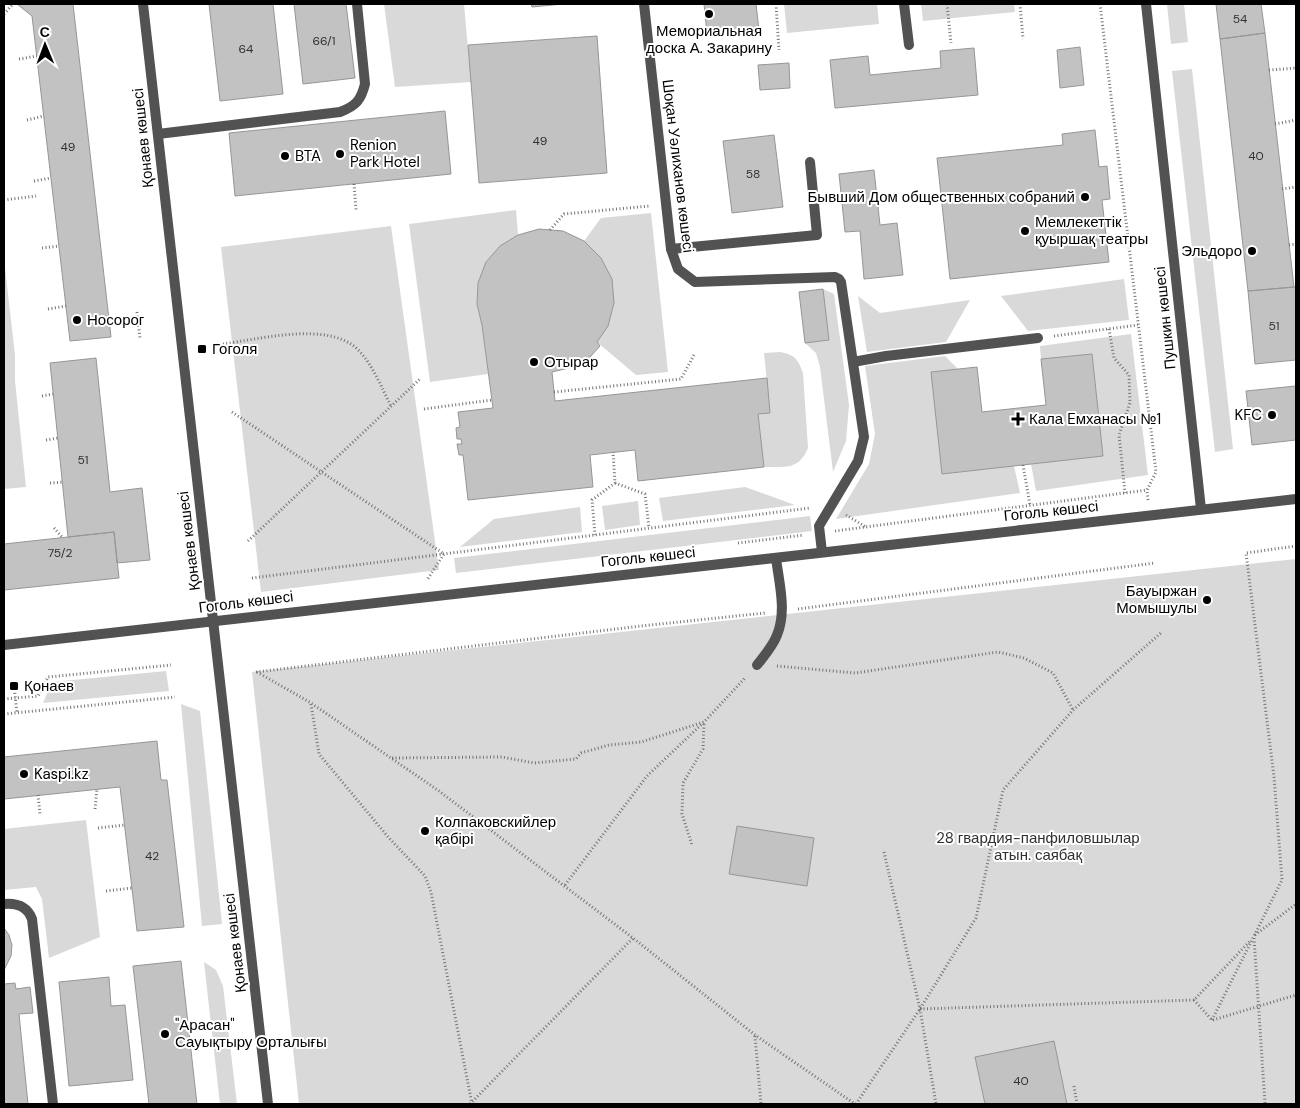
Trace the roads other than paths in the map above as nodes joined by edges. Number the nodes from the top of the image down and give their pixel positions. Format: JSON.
{"nodes":[{"id":1,"x":143,"y":4,"type":"edge"},
{"id":2,"x":357,"y":4,"type":"edge"},
{"id":3,"x":644,"y":4,"type":"edge"},
{"id":4,"x":904,"y":4,"type":"edge"},
{"id":5,"x":1146,"y":4,"type":"edge"},
{"id":6,"x":910,"y":45,"type":"dead end"},
{"id":7,"x":158,"y":134,"type":"junction"},
{"id":8,"x":810,"y":162,"type":"dead end"},
{"id":9,"x":671,"y":248,"type":"junction"},
{"id":10,"x":1038,"y":338,"type":"road end"},
{"id":11,"x":853,"y":362,"type":"junction"},
{"id":12,"x":1296,"y":499,"type":"edge"},
{"id":13,"x":1201,"y":509,"type":"junction"},
{"id":14,"x":822,"y":552,"type":"junction"},
{"id":15,"x":776,"y":558,"type":"junction"},
{"id":16,"x":214,"y":621,"type":"junction"},
{"id":17,"x":4,"y":645,"type":"edge"},
{"id":18,"x":757,"y":665,"type":"road end"},
{"id":19,"x":4,"y":904,"type":"edge"},
{"id":20,"x":53,"y":1104,"type":"edge"},
{"id":21,"x":268,"y":1104,"type":"edge"}],
"edges":[{"from":1,"to":7,"type":"street","name":"Қонаев көшесі"},
{"from":2,"to":7,"type":"street"},
{"from":3,"to":9,"type":"street","name":"Шоқан Уәлиханов көшесі"},
{"from":4,"to":6,"type":"street"},
{"from":5,"to":13,"type":"street","name":"Пушкин көшесі"},
{"from":7,"to":16,"type":"street","name":"Қонаев көшесі"},
{"from":8,"to":9,"type":"street"},
{"from":9,"to":11,"type":"street","name":"Шоқан Уәлиханов көшесі"},
{"from":10,"to":11,"type":"street"},
{"from":11,"to":14,"type":"street","name":"Шоқан Уәлиханов көшесі"},
{"from":12,"to":13,"type":"street","name":"Гоголь көшесі"},
{"from":13,"to":14,"type":"street","name":"Гоголь көшесі"},
{"from":14,"to":15,"type":"street","name":"Гоголь көшесі"},
{"from":15,"to":16,"type":"street","name":"Гоголь көшесі"},
{"from":15,"to":18,"type":"street"},
{"from":16,"to":17,"type":"street","name":"Гоголь көшесі"},
{"from":16,"to":21,"type":"street","name":"Қонаев көшесі"},
{"from":19,"to":20,"type":"street"}]}
